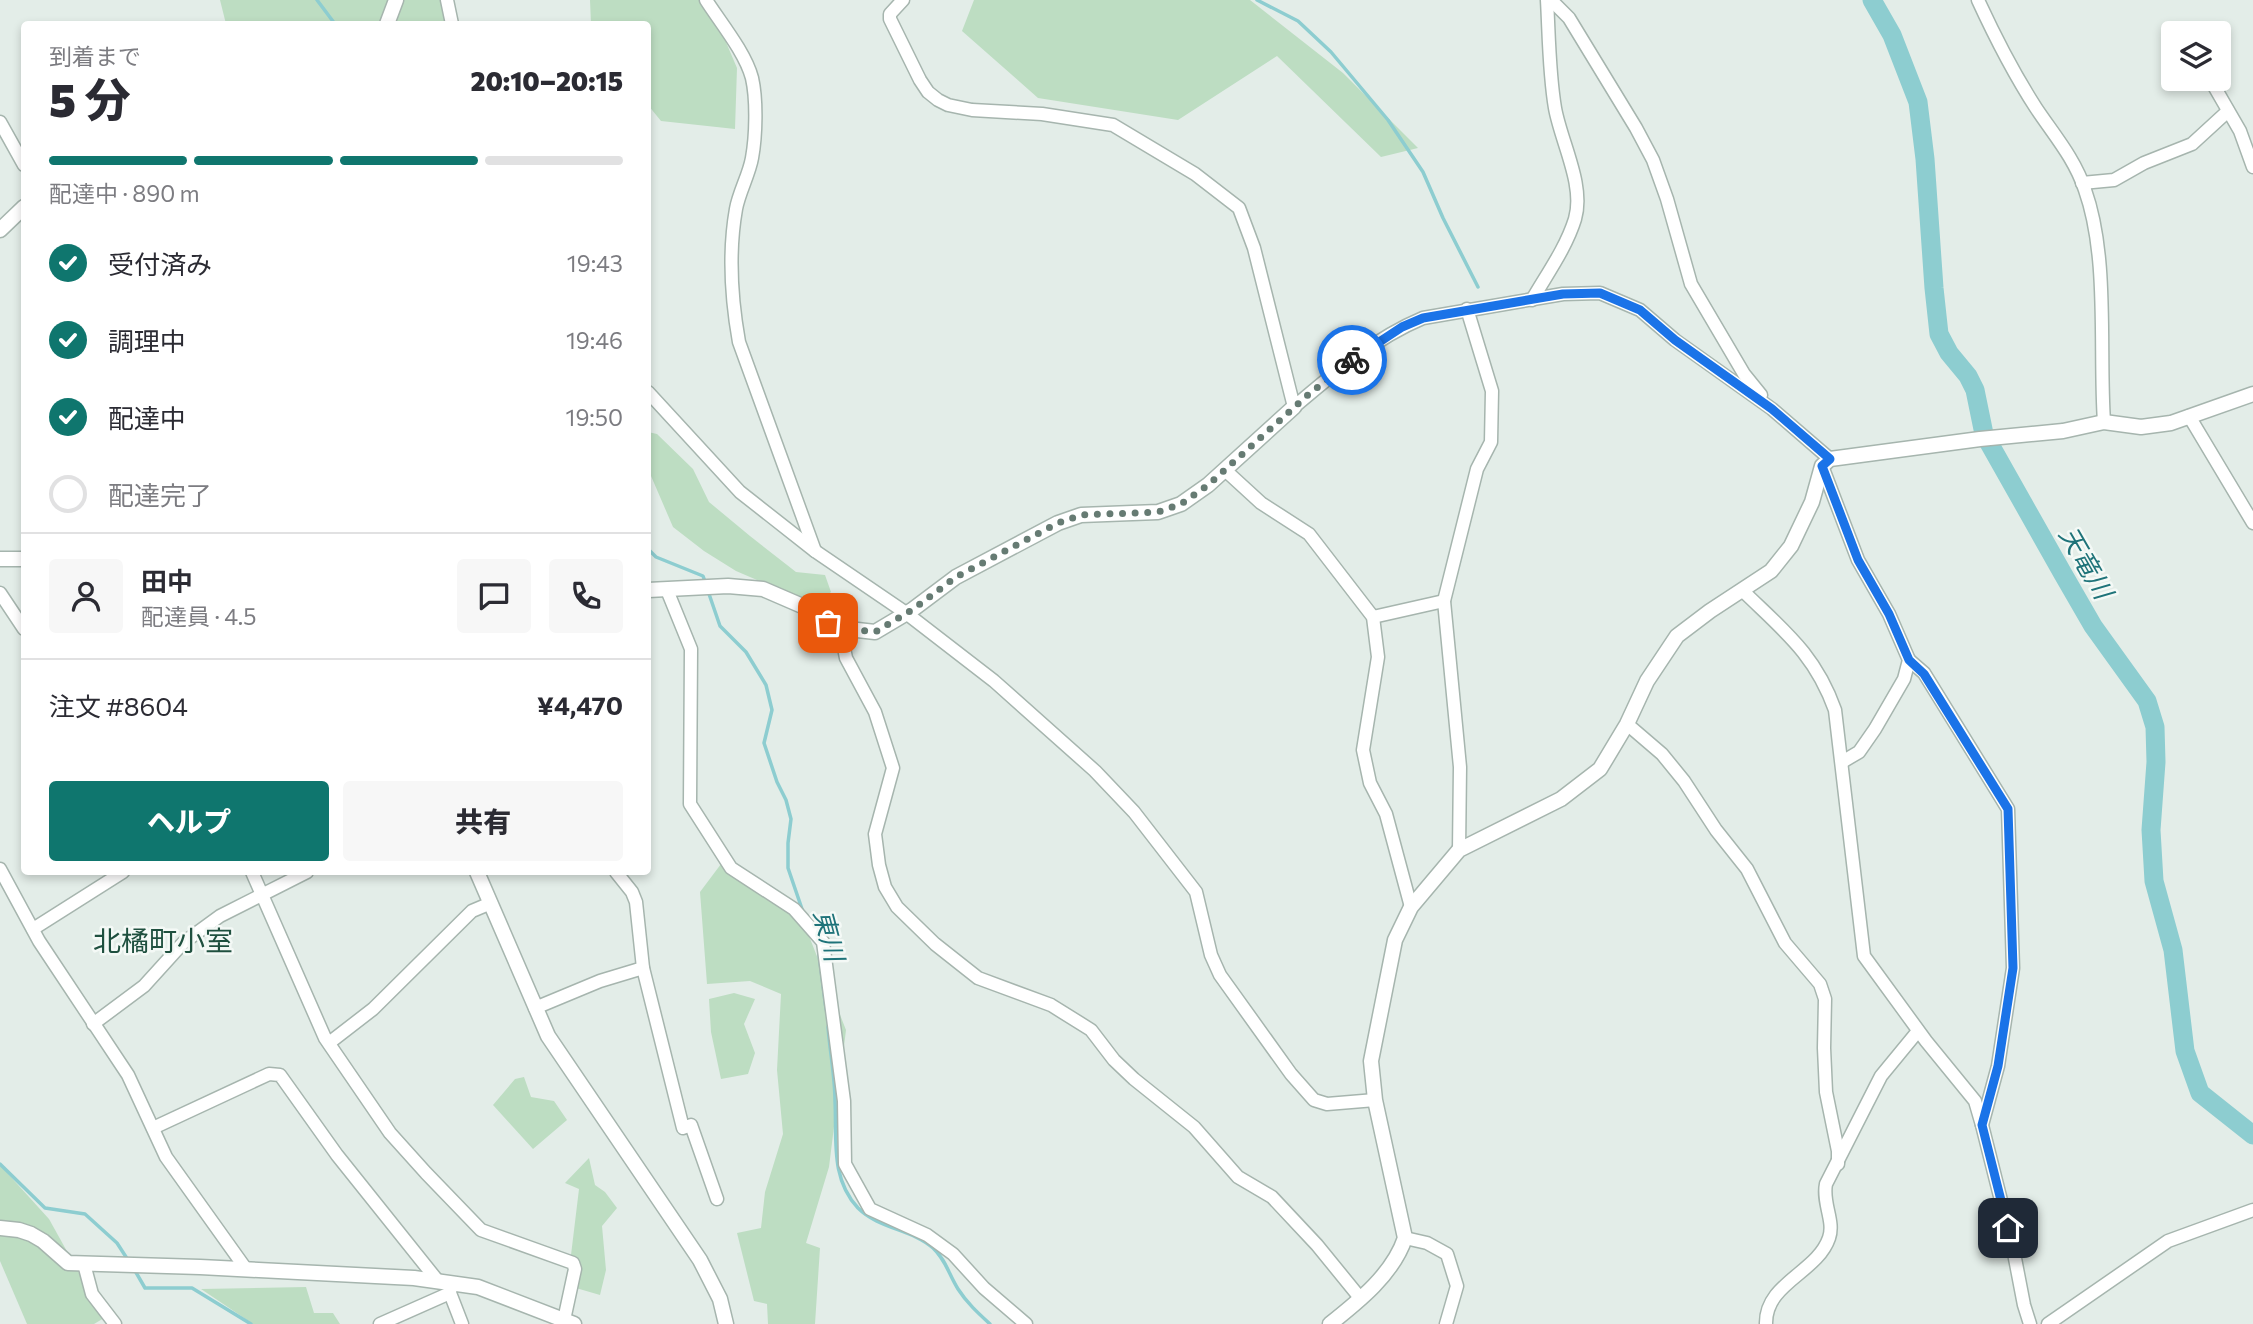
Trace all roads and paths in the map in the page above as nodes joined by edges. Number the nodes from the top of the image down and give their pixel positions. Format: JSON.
{"nodes":[{"id":1,"x":396,"y":0,"type":"edge"},
{"id":2,"x":447,"y":0,"type":"edge"},
{"id":3,"x":706,"y":0,"type":"edge"},
{"id":4,"x":903,"y":0,"type":"edge"},
{"id":5,"x":1549,"y":0,"type":"edge"},
{"id":6,"x":1978,"y":0,"type":"edge"},
{"id":7,"x":388,"y":21,"type":"edge"},
{"id":8,"x":451,"y":21,"type":"edge"},
{"id":9,"x":2217,"y":91,"type":"edge"},
{"id":10,"x":2228,"y":111,"type":"junction"},
{"id":11,"x":0,"y":122,"type":"edge"},
{"id":12,"x":21,"y":160,"type":"edge"},
{"id":13,"x":2253,"y":167,"type":"edge"},
{"id":14,"x":2082,"y":183,"type":"junction"},
{"id":15,"x":21,"y":210,"type":"edge"},
{"id":16,"x":0,"y":230,"type":"edge"},
{"id":17,"x":1532,"y":300,"type":"junction"},
{"id":18,"x":1467,"y":309,"type":"junction"},
{"id":19,"x":2253,"y":394,"type":"edge"},
{"id":20,"x":651,"y":395,"type":"edge"},
{"id":21,"x":1294,"y":407,"type":"junction"},
{"id":22,"x":1772,"y":409,"type":"junction"},
{"id":23,"x":2189,"y":416,"type":"junction"},
{"id":24,"x":2104,"y":422,"type":"junction"},
{"id":25,"x":1826,"y":462,"type":"junction"},
{"id":26,"x":1225,"y":470,"type":"junction"},
{"id":27,"x":2253,"y":523,"type":"edge"},
{"id":28,"x":815,"y":551,"type":"junction"},
{"id":29,"x":0,"y":559,"type":"edge"},
{"id":30,"x":21,"y":559,"type":"edge"},
{"id":31,"x":651,"y":590,"type":"edge"},
{"id":32,"x":667,"y":590,"type":"junction"},
{"id":33,"x":1743,"y":591,"type":"junction"},
{"id":34,"x":0,"y":593,"type":"edge"},
{"id":35,"x":1444,"y":601,"type":"junction"},
{"id":36,"x":906,"y":613,"type":"junction"},
{"id":37,"x":1373,"y":617,"type":"junction"},
{"id":38,"x":21,"y":624,"type":"edge"},
{"id":39,"x":840,"y":628,"type":"junction"},
{"id":40,"x":1909,"y":660,"type":"junction"},
{"id":41,"x":1627,"y":724,"type":"junction"},
{"id":42,"x":1842,"y":762,"type":"junction"},
{"id":43,"x":1459,"y":850,"type":"junction"},
{"id":44,"x":0,"y":869,"type":"edge"},
{"id":45,"x":118,"y":875,"type":"edge"},
{"id":46,"x":254,"y":875,"type":"edge"},
{"id":47,"x":300,"y":875,"type":"edge"},
{"id":48,"x":478,"y":875,"type":"edge"},
{"id":49,"x":618,"y":875,"type":"edge"},
{"id":50,"x":262,"y":892,"type":"junction"},
{"id":51,"x":491,"y":903,"type":"junction"},
{"id":52,"x":1411,"y":907,"type":"junction"},
{"id":53,"x":33,"y":929,"type":"junction"},
{"id":54,"x":643,"y":968,"type":"junction"},
{"id":55,"x":535,"y":1008,"type":"junction"},
{"id":56,"x":93,"y":1024,"type":"junction"},
{"id":57,"x":1918,"y":1031,"type":"junction"},
{"id":58,"x":329,"y":1043,"type":"junction"},
{"id":59,"x":1375,"y":1100,"type":"junction"},
{"id":60,"x":1982,"y":1125,"type":"junction"},
{"id":61,"x":153,"y":1128,"type":"junction"},
{"id":62,"x":1838,"y":1164,"type":"junction"},
{"id":63,"x":717,"y":1199,"type":"dead end"},
{"id":64,"x":2253,"y":1210,"type":"edge"},
{"id":65,"x":0,"y":1228,"type":"edge"},
{"id":66,"x":1405,"y":1238,"type":"junction"},
{"id":67,"x":84,"y":1264,"type":"junction"},
{"id":68,"x":246,"y":1269,"type":"junction"},
{"id":69,"x":446,"y":1285,"type":"junction"},
{"id":70,"x":1361,"y":1299,"type":"junction"},
{"id":71,"x":569,"y":1322,"type":"edge"},
{"id":72,"x":115,"y":1324,"type":"edge"},
{"id":73,"x":380,"y":1324,"type":"edge"},
{"id":74,"x":462,"y":1324,"type":"edge"},
{"id":75,"x":726,"y":1324,"type":"edge"},
{"id":76,"x":1026,"y":1324,"type":"edge"},
{"id":77,"x":1330,"y":1324,"type":"edge"},
{"id":78,"x":1446,"y":1324,"type":"edge"},
{"id":79,"x":1766,"y":1324,"type":"edge"},
{"id":80,"x":2030,"y":1324,"type":"edge"},
{"id":81,"x":2048,"y":1324,"type":"edge"}],
"edges":[{"from":1,"to":7,"type":"street"},
{"from":2,"to":8,"type":"street"},
{"from":3,"to":28,"type":"street"},
{"from":4,"to":21,"type":"street"},
{"from":5,"to":17,"type":"street"},
{"from":5,"to":22,"type":"street"},
{"from":6,"to":14,"type":"street"},
{"from":9,"to":10,"type":"street"},
{"from":10,"to":13,"type":"street"},
{"from":10,"to":14,"type":"street"},
{"from":11,"to":12,"type":"street"},
{"from":14,"to":24,"type":"street"},
{"from":15,"to":16,"type":"street"},
{"from":17,"to":18,"type":"street"},
{"from":17,"to":22,"type":"street"},
{"from":18,"to":21,"type":"street"},
{"from":18,"to":35,"type":"street"},
{"from":19,"to":23,"type":"street"},
{"from":20,"to":28,"type":"street"},
{"from":21,"to":26,"type":"street"},
{"from":22,"to":25,"type":"street"},
{"from":23,"to":24,"type":"street"},
{"from":23,"to":27,"type":"street"},
{"from":24,"to":25,"type":"street"},
{"from":25,"to":33,"type":"street"},
{"from":25,"to":40,"type":"street"},
{"from":26,"to":36,"type":"street"},
{"from":26,"to":37,"type":"street"},
{"from":28,"to":36,"type":"street"},
{"from":29,"to":30,"type":"street"},
{"from":31,"to":32,"type":"street"},
{"from":32,"to":39,"type":"street"},
{"from":32,"to":76,"type":"street"},
{"from":33,"to":41,"type":"street"},
{"from":33,"to":42,"type":"street"},
{"from":34,"to":38,"type":"street"},
{"from":35,"to":37,"type":"street"},
{"from":35,"to":43,"type":"street"},
{"from":36,"to":39,"type":"street"},
{"from":36,"to":59,"type":"street"},
{"from":37,"to":52,"type":"street"},
{"from":39,"to":70,"type":"street"},
{"from":40,"to":42,"type":"street"},
{"from":40,"to":60,"type":"street"},
{"from":41,"to":43,"type":"street"},
{"from":41,"to":62,"type":"street"},
{"from":42,"to":57,"type":"street"},
{"from":43,"to":52,"type":"street"},
{"from":44,"to":53,"type":"street"},
{"from":45,"to":53,"type":"street"},
{"from":46,"to":50,"type":"street"},
{"from":47,"to":50,"type":"street"},
{"from":48,"to":51,"type":"street"},
{"from":49,"to":54,"type":"street"},
{"from":50,"to":56,"type":"street"},
{"from":50,"to":58,"type":"street"},
{"from":51,"to":55,"type":"street"},
{"from":51,"to":58,"type":"street"},
{"from":52,"to":59,"type":"street"},
{"from":53,"to":56,"type":"street"},
{"from":54,"to":55,"type":"street"},
{"from":54,"to":63,"type":"street"},
{"from":55,"to":75,"type":"street"},
{"from":56,"to":61,"type":"street"},
{"from":57,"to":60,"type":"street"},
{"from":57,"to":62,"type":"street"},
{"from":58,"to":71,"type":"street"},
{"from":59,"to":66,"type":"street"},
{"from":60,"to":80,"type":"street"},
{"from":61,"to":68,"type":"street"},
{"from":61,"to":69,"type":"street"},
{"from":62,"to":79,"type":"street"},
{"from":64,"to":81,"type":"street"},
{"from":65,"to":67,"type":"street"},
{"from":66,"to":70,"type":"street"},
{"from":66,"to":78,"type":"street"},
{"from":67,"to":68,"type":"street"},
{"from":67,"to":72,"type":"street"},
{"from":68,"to":69,"type":"street"},
{"from":69,"to":71,"type":"street"},
{"from":69,"to":73,"type":"street"},
{"from":69,"to":74,"type":"street"},
{"from":70,"to":77,"type":"street"}]}
